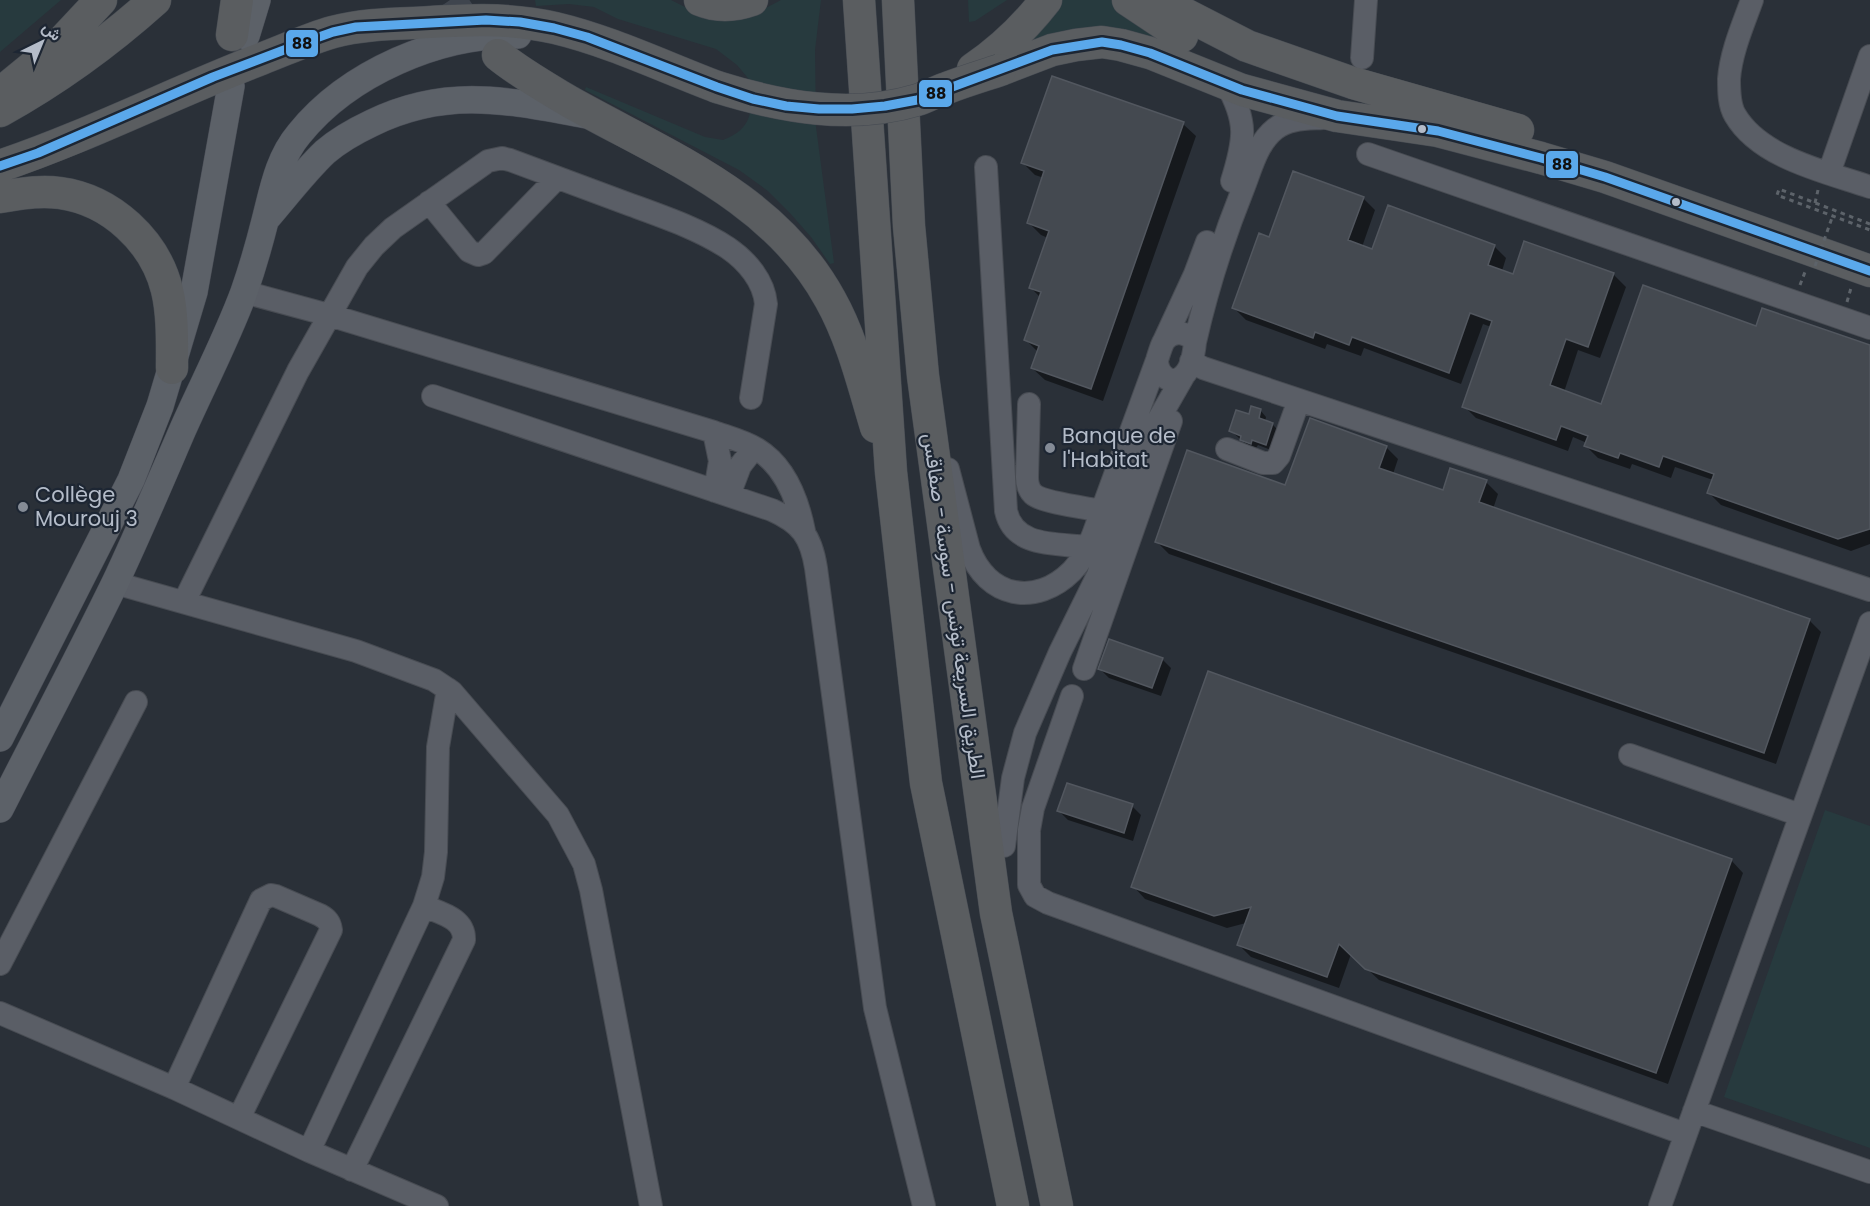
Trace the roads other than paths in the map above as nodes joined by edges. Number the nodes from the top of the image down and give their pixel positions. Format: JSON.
{"nodes":[{"id":1,"x":102,"y":0,"type":"edge"},
{"id":2,"x":154,"y":0,"type":"edge"},
{"id":3,"x":237,"y":0,"type":"edge"},
{"id":4,"x":257,"y":0,"type":"edge"},
{"id":5,"x":490,"y":0,"type":"edge"},
{"id":6,"x":700,"y":0,"type":"edge"},
{"id":7,"x":752,"y":0,"type":"edge"},
{"id":8,"x":859,"y":0,"type":"edge"},
{"id":9,"x":898,"y":0,"type":"edge"},
{"id":10,"x":1047,"y":0,"type":"edge"},
{"id":11,"x":1128,"y":0,"type":"edge"},
{"id":12,"x":1163,"y":0,"type":"edge"},
{"id":13,"x":1186,"y":0,"type":"edge"},
{"id":14,"x":1366,"y":0,"type":"edge"},
{"id":15,"x":1752,"y":0,"type":"edge"},
{"id":16,"x":356,"y":27,"type":"junction"},
{"id":17,"x":239,"y":36,"type":"joint"},
{"id":18,"x":620,"y":50,"type":"junction"},
{"id":19,"x":498,"y":55,"type":"tunnel mouth"},
{"id":20,"x":1277,"y":56,"type":"junction"},
{"id":21,"x":1870,"y":56,"type":"edge"},
{"id":22,"x":1362,"y":58,"type":"dead end"},
{"id":23,"x":997,"y":62,"type":"junction"},
{"id":24,"x":1226,"y":83,"type":"junction"},
{"id":25,"x":231,"y":86,"type":"dead end"},
{"id":26,"x":0,"y":93,"type":"edge"},
{"id":27,"x":0,"y":111,"type":"edge"},
{"id":28,"x":1337,"y":116,"type":"junction"},
{"id":29,"x":598,"y":117,"type":"junction"},
{"id":30,"x":1438,"y":131,"type":"junction"},
{"id":31,"x":1368,"y":154,"type":"dead end"},
{"id":32,"x":0,"y":166,"type":"edge"},
{"id":33,"x":986,"y":167,"type":"dead end"},
{"id":34,"x":1829,"y":173,"type":"junction"},
{"id":35,"x":557,"y":178,"type":"junction"},
{"id":36,"x":1870,"y":188,"type":"edge"},
{"id":37,"x":0,"y":197,"type":"edge"},
{"id":38,"x":429,"y":202,"type":"junction"},
{"id":39,"x":265,"y":221,"type":"junction"},
{"id":40,"x":1870,"y":251,"type":"edge"},
{"id":41,"x":1862,"y":275,"type":"edge"},
{"id":42,"x":244,"y":292,"type":"junction"},
{"id":43,"x":329,"y":315,"type":"junction"},
{"id":44,"x":1870,"y":328,"type":"edge"},
{"id":45,"x":1160,"y":351,"type":"junction"},
{"id":46,"x":1193,"y":362,"type":"junction"},
{"id":47,"x":172,"y":368,"type":"junction"},
{"id":48,"x":923,"y":376,"type":"junction"},
{"id":49,"x":433,"y":396,"type":"dead end"},
{"id":50,"x":751,"y":398,"type":"dead end"},
{"id":51,"x":1299,"y":400,"type":"junction"},
{"id":52,"x":1029,"y":404,"type":"dead end"},
{"id":53,"x":714,"y":432,"type":"junction"},
{"id":54,"x":754,"y":447,"type":"junction"},
{"id":55,"x":1227,"y":449,"type":"dead end"},
{"id":56,"x":891,"y":472,"type":"junction"},
{"id":57,"x":722,"y":493,"type":"junction"},
{"id":58,"x":1102,"y":511,"type":"junction"},
{"id":59,"x":804,"y":531,"type":"junction"},
{"id":60,"x":1088,"y":547,"type":"junction"},
{"id":61,"x":1106,"y":579,"type":"junction"},
{"id":62,"x":115,"y":583,"type":"junction"},
{"id":63,"x":1870,"y":590,"type":"edge"},
{"id":64,"x":184,"y":602,"type":"junction"},
{"id":65,"x":1870,"y":623,"type":"edge"},
{"id":66,"x":1084,"y":669,"type":"dead end"},
{"id":67,"x":448,"y":689,"type":"junction"},
{"id":68,"x":1072,"y":696,"type":"dead end"},
{"id":69,"x":136,"y":702,"type":"dead end"},
{"id":70,"x":0,"y":738,"type":"edge"},
{"id":71,"x":1630,"y":754,"type":"dead end"},
{"id":72,"x":0,"y":809,"type":"edge"},
{"id":73,"x":1800,"y":815,"type":"junction"},
{"id":74,"x":1004,"y":846,"type":"joint"},
{"id":75,"x":424,"y":906,"type":"junction"},
{"id":76,"x":996,"y":913,"type":"junction"},
{"id":77,"x":0,"y":964,"type":"edge"},
{"id":78,"x":0,"y":1013,"type":"edge"},
{"id":79,"x":174,"y":1088,"type":"junction"},
{"id":80,"x":1694,"y":1111,"type":"junction"},
{"id":81,"x":239,"y":1118,"type":"junction"},
{"id":82,"x":1684,"y":1134,"type":"junction"},
{"id":83,"x":309,"y":1151,"type":"junction"},
{"id":84,"x":352,"y":1170,"type":"junction"},
{"id":85,"x":1870,"y":1172,"type":"edge"},
{"id":86,"x":437,"y":1206,"type":"edge"},
{"id":87,"x":651,"y":1206,"type":"edge"},
{"id":88,"x":924,"y":1206,"type":"edge"},
{"id":89,"x":1013,"y":1206,"type":"edge"},
{"id":90,"x":1057,"y":1206,"type":"edge"},
{"id":91,"x":1660,"y":1206,"type":"edge"}],
"edges":[{"from":1,"to":26,"type":"highway"},
{"from":2,"to":27,"type":"highway"},
{"from":3,"to":17,"type":"highway"},
{"from":4,"to":17,"type":"main road"},
{"from":5,"to":16,"type":"highway"},
{"from":6,"to":7,"type":"highway"},
{"from":8,"to":56,"type":"highway","name":"الطريق السريعة تونس - سوسة - صفاقس"},
{"from":9,"to":48,"type":"highway","name":"الطريق السريعة تونس - سوسة - صفاقس"},
{"from":10,"to":23,"type":"highway"},
{"from":11,"to":30,"type":"highway"},
{"from":12,"to":20,"type":"highway"},
{"from":13,"to":20,"type":"highway"},
{"from":14,"to":22,"type":"street"},
{"from":15,"to":34,"type":"street"},
{"from":16,"to":18,"type":"highway"},
{"from":16,"to":32,"type":"highway"},
{"from":18,"to":23,"type":"highway","bridge":true},
{"from":18,"to":39,"type":"main road"},
{"from":19,"to":29,"type":"highway"},
{"from":20,"to":40,"type":"highway"},
{"from":21,"to":34,"type":"street"},
{"from":23,"to":24,"type":"highway"},
{"from":24,"to":28,"type":"highway"},
{"from":24,"to":45,"type":"street"},
{"from":25,"to":47,"type":"main road"},
{"from":28,"to":30,"type":"highway"},
{"from":28,"to":46,"type":"street"},
{"from":29,"to":39,"type":"main road"},
{"from":29,"to":56,"type":"highway"},
{"from":30,"to":41,"type":"highway"},
{"from":31,"to":44,"type":"street"},
{"from":33,"to":60,"type":"street"},
{"from":34,"to":36,"type":"street"},
{"from":35,"to":38,"type":"street"},
{"from":35,"to":38,"type":"street"},
{"from":35,"to":50,"type":"street"},
{"from":37,"to":47,"type":"highway"},
{"from":38,"to":43,"type":"street"},
{"from":39,"to":42,"type":"main road"},
{"from":42,"to":43,"type":"street"},
{"from":42,"to":62,"type":"main road"},
{"from":43,"to":53,"type":"street"},
{"from":43,"to":64,"type":"street"},
{"from":45,"to":46,"type":"street"},
{"from":45,"to":46,"type":"street"},
{"from":45,"to":58,"type":"street"},
{"from":46,"to":51,"type":"street"},
{"from":46,"to":61,"type":"street"},
{"from":47,"to":70,"type":"main road"},
{"from":48,"to":60,"type":"street"},
{"from":48,"to":76,"type":"highway","name":"الطريق السريعة تونس - سوسة - صفاقس"},
{"from":49,"to":57,"type":"street"},
{"from":51,"to":55,"type":"street"},
{"from":51,"to":63,"type":"street"},
{"from":52,"to":58,"type":"street"},
{"from":53,"to":54,"type":"street"},
{"from":53,"to":57,"type":"street"},
{"from":54,"to":57,"type":"street"},
{"from":54,"to":59,"type":"street"},
{"from":56,"to":89,"type":"highway","name":"الطريق السريعة تونس - سوسة - صفاقس"},
{"from":57,"to":59,"type":"street"},
{"from":58,"to":60,"type":"street"},
{"from":59,"to":88,"type":"street"},
{"from":61,"to":66,"type":"street"},
{"from":61,"to":74,"type":"street"},
{"from":62,"to":64,"type":"street"},
{"from":62,"to":72,"type":"main road"},
{"from":64,"to":67,"type":"street"},
{"from":65,"to":73,"type":"street"},
{"from":67,"to":75,"type":"street"},
{"from":67,"to":87,"type":"street"},
{"from":68,"to":82,"type":"street"},
{"from":69,"to":77,"type":"street"},
{"from":71,"to":73,"type":"street"},
{"from":73,"to":80,"type":"street"},
{"from":74,"to":76,"type":"highway"},
{"from":75,"to":83,"type":"street"},
{"from":75,"to":84,"type":"street"},
{"from":76,"to":90,"type":"highway","name":"الطريق السريعة تونس - سوسة - صفاقس"},
{"from":78,"to":79,"type":"street"},
{"from":79,"to":81,"type":"street"},
{"from":79,"to":81,"type":"street"},
{"from":80,"to":82,"type":"street"},
{"from":80,"to":85,"type":"street"},
{"from":81,"to":83,"type":"street"},
{"from":82,"to":91,"type":"street"},
{"from":83,"to":84,"type":"street"},
{"from":84,"to":86,"type":"street"}]}
